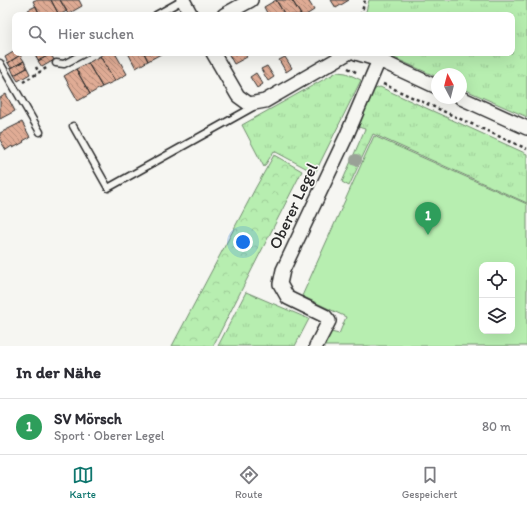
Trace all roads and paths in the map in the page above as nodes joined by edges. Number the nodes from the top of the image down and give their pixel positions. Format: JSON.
{"nodes":[{"id":1,"x":183,"y":0,"type":"edge"},
{"id":2,"x":251,"y":0,"type":"edge"},
{"id":3,"x":365,"y":0,"type":"edge"},
{"id":4,"x":161,"y":12,"type":"edge"},
{"id":5,"x":189,"y":12,"type":"edge"},
{"id":6,"x":229,"y":12,"type":"edge"},
{"id":7,"x":362,"y":12,"type":"edge"},
{"id":8,"x":79,"y":56,"type":"edge"},
{"id":9,"x":215,"y":56,"type":"edge"},
{"id":10,"x":343,"y":56,"type":"edge"},
{"id":11,"x":366,"y":56,"type":"edge"},
{"id":12,"x":379,"y":60,"type":"junction"},
{"id":13,"x":0,"y":62,"type":"edge"},
{"id":14,"x":333,"y":62,"type":"junction"},
{"id":15,"x":56,"y":63,"type":"joint"},
{"id":16,"x":36,"y":67,"type":"dead end"},
{"id":17,"x":39,"y":73,"type":"junction"},
{"id":18,"x":371,"y":79,"type":"junction"},
{"id":19,"x":431,"y":83,"type":"edge"},
{"id":20,"x":14,"y":87,"type":"junction"},
{"id":21,"x":265,"y":101,"type":"junction"},
{"id":22,"x":467,"y":101,"type":"edge"},
{"id":23,"x":73,"y":126,"type":"dead end"},
{"id":24,"x":527,"y":128,"type":"edge"},
{"id":25,"x":40,"y":132,"type":"dead end"},
{"id":26,"x":527,"y":149,"type":"edge"},
{"id":27,"x":316,"y":346,"type":"edge"}],
"edges":[{"from":1,"to":4,"type":"lane"},
{"from":1,"to":5,"type":"street"},
{"from":2,"to":6,"type":"street"},
{"from":3,"to":7,"type":"path"},
{"from":8,"to":15,"type":"lane"},
{"from":9,"to":21,"type":"street"},
{"from":10,"to":14,"type":"street"},
{"from":11,"to":12,"type":"street"},
{"from":12,"to":18,"type":"street","name":"Oberer Legel"},
{"from":12,"to":19,"type":"street"},
{"from":13,"to":20,"type":"lane"},
{"from":14,"to":18,"type":"path"},
{"from":14,"to":21,"type":"street"},
{"from":15,"to":17,"type":"path"},
{"from":16,"to":17,"type":"path"},
{"from":17,"to":20,"type":"path"},
{"from":18,"to":26,"type":"path"},
{"from":18,"to":27,"type":"street","name":"Oberer Legel"},
{"from":20,"to":25,"type":"lane"},
{"from":21,"to":23,"type":"lane"},
{"from":22,"to":24,"type":"street"}]}
